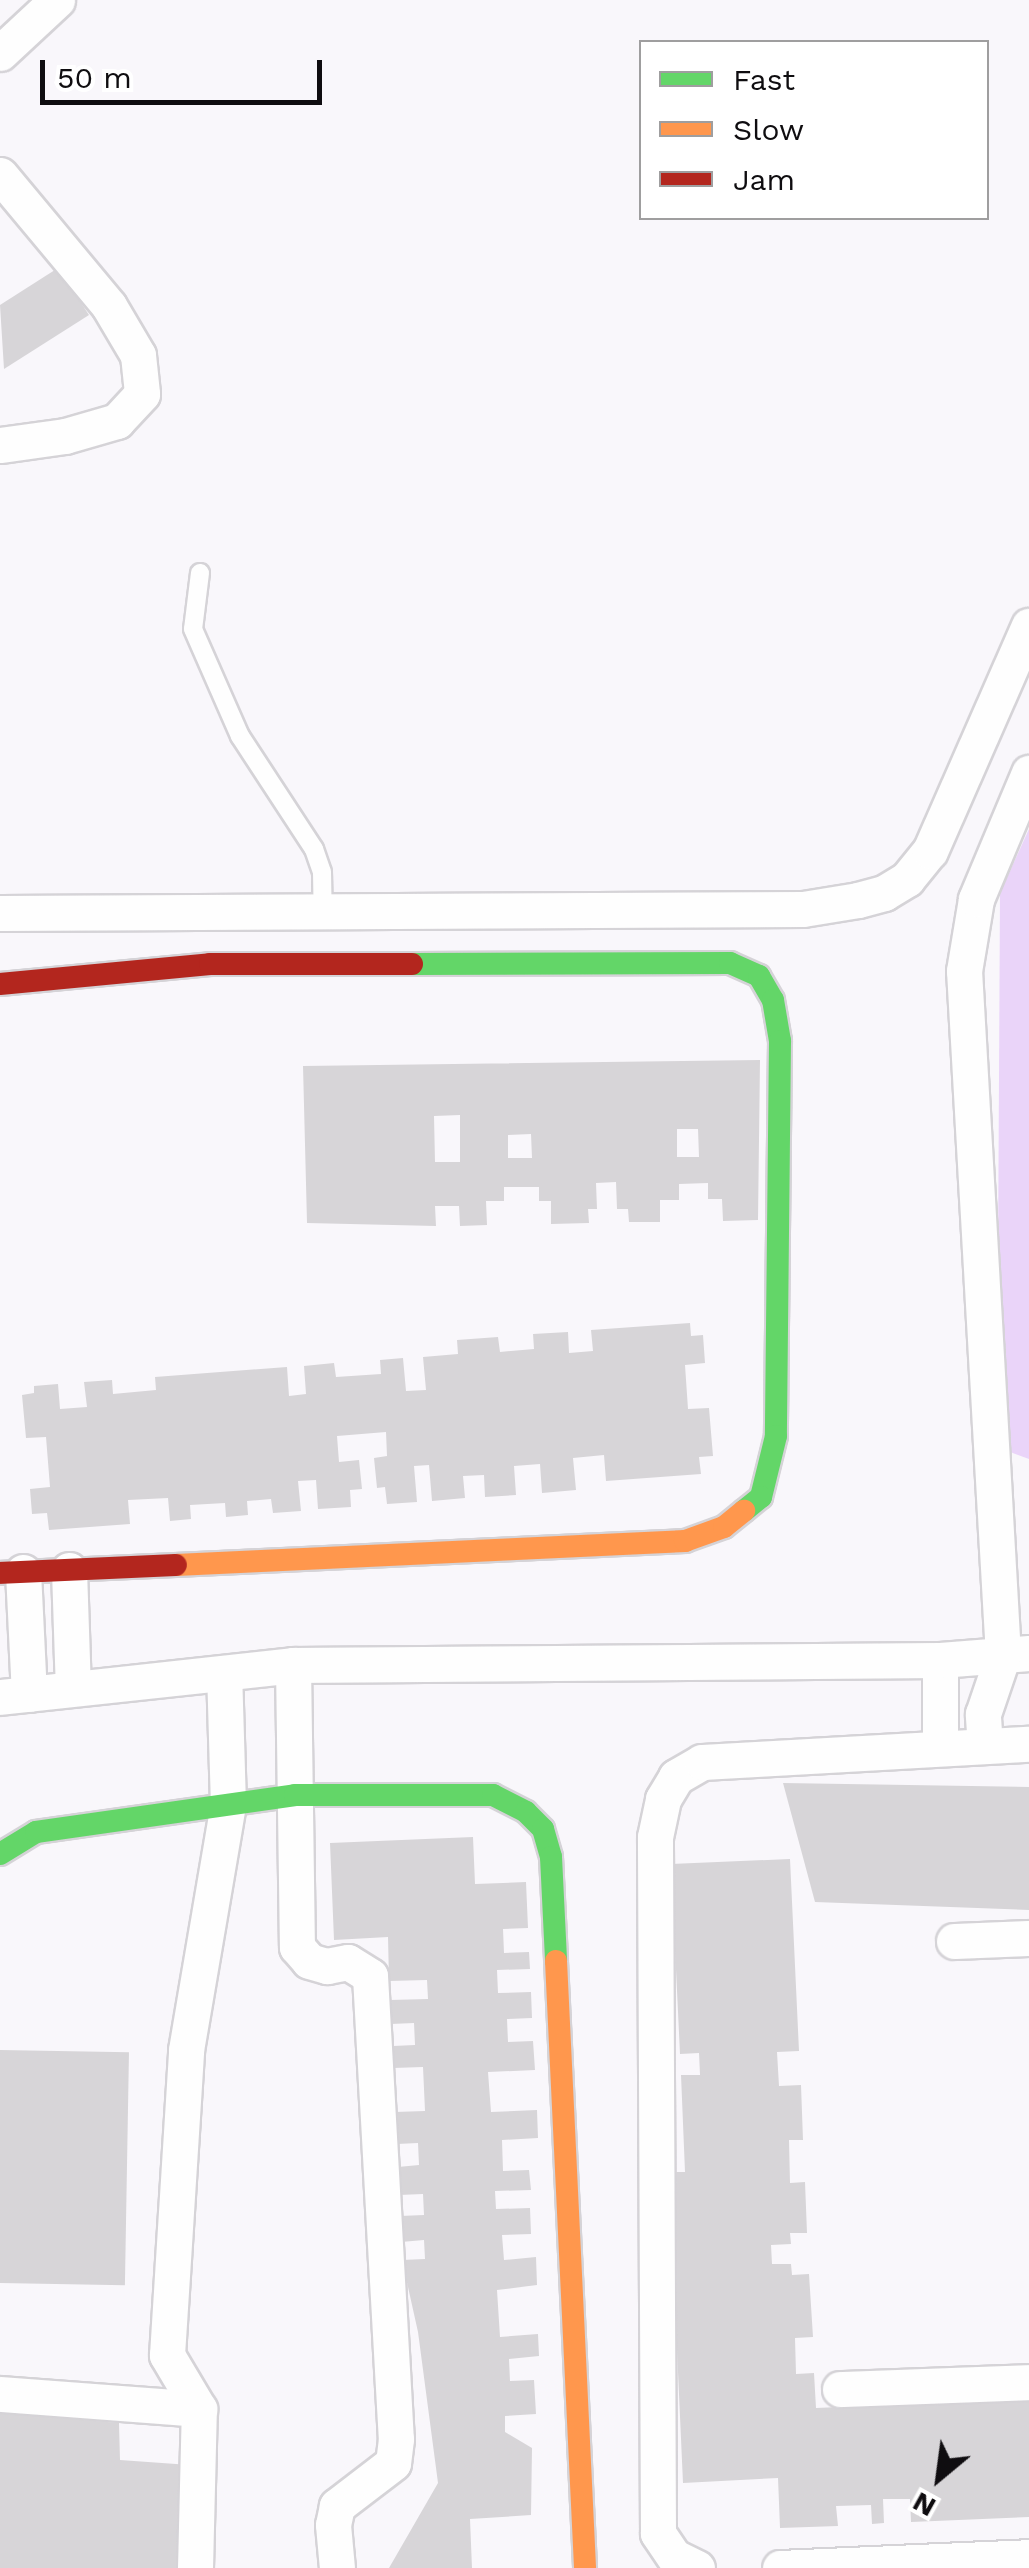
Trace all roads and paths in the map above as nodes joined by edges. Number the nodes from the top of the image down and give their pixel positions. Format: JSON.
{"nodes":[{"id":1,"x":56,"y":0,"type":"edge"},
{"id":2,"x":0,"y":52,"type":"edge"},
{"id":3,"x":0,"y":174,"type":"edge"},
{"id":4,"x":0,"y":444,"type":"edge"},
{"id":5,"x":200,"y":573,"type":"dead end"},
{"id":6,"x":1029,"y":626,"type":"edge"},
{"id":7,"x":1029,"y":773,"type":"edge"},
{"id":8,"x":323,"y":912,"type":"junction"},
{"id":9,"x":0,"y":913,"type":"edge"},
{"id":10,"x":0,"y":984,"type":"edge"},
{"id":11,"x":69,"y":1570,"type":"junction"},
{"id":12,"x":12,"y":1573,"type":"edge"},
{"id":13,"x":1016,"y":1654,"type":"edge"},
{"id":14,"x":940,"y":1660,"type":"junction"},
{"id":15,"x":293,"y":1665,"type":"junction"},
{"id":16,"x":224,"y":1672,"type":"junction"},
{"id":17,"x":73,"y":1688,"type":"junction"},
{"id":18,"x":14,"y":1695,"type":"edge"},
{"id":19,"x":1029,"y":1744,"type":"edge"},
{"id":20,"x":985,"y":1746,"type":"junction"},
{"id":21,"x":940,"y":1748,"type":"junction"},
{"id":22,"x":294,"y":1795,"type":"junction"},
{"id":23,"x":228,"y":1804,"type":"junction"},
{"id":24,"x":0,"y":1854,"type":"edge"},
{"id":25,"x":1029,"y":1938,"type":"edge"},
{"id":26,"x":954,"y":1941,"type":"dead end"},
{"id":27,"x":1029,"y":2382,"type":"edge"},
{"id":28,"x":840,"y":2389,"type":"dead end"},
{"id":29,"x":0,"y":2394,"type":"edge"},
{"id":30,"x":199,"y":2409,"type":"junction"},
{"id":31,"x":1029,"y":2557,"type":"edge"},
{"id":32,"x":195,"y":2568,"type":"edge"},
{"id":33,"x":337,"y":2568,"type":"edge"},
{"id":34,"x":585,"y":2568,"type":"edge"},
{"id":35,"x":697,"y":2568,"type":"edge"},
{"id":36,"x":780,"y":2568,"type":"edge"}],
"edges":[{"from":1,"to":2,"type":"street"},
{"from":3,"to":4,"type":"street"},
{"from":5,"to":8,"type":"lane"},
{"from":6,"to":8,"type":"street"},
{"from":7,"to":13,"type":"street"},
{"from":8,"to":9,"type":"street"},
{"from":10,"to":11,"type":"street"},
{"from":11,"to":12,"type":"street"},
{"from":11,"to":17,"type":"street"},
{"from":12,"to":18,"type":"street"},
{"from":13,"to":14,"type":"street"},
{"from":13,"to":20,"type":"street"},
{"from":14,"to":15,"type":"street"},
{"from":14,"to":21,"type":"street"},
{"from":15,"to":16,"type":"street"},
{"from":15,"to":22,"type":"street"},
{"from":16,"to":17,"type":"street"},
{"from":16,"to":23,"type":"street"},
{"from":17,"to":18,"type":"street"},
{"from":19,"to":20,"type":"street"},
{"from":20,"to":21,"type":"street"},
{"from":21,"to":35,"type":"street"},
{"from":22,"to":23,"type":"street"},
{"from":22,"to":33,"type":"street"},
{"from":22,"to":34,"type":"street"},
{"from":23,"to":24,"type":"street"},
{"from":23,"to":30,"type":"street"},
{"from":25,"to":26,"type":"street"},
{"from":27,"to":28,"type":"street"},
{"from":29,"to":30,"type":"street"},
{"from":30,"to":32,"type":"street"},
{"from":31,"to":36,"type":"street"}]}
